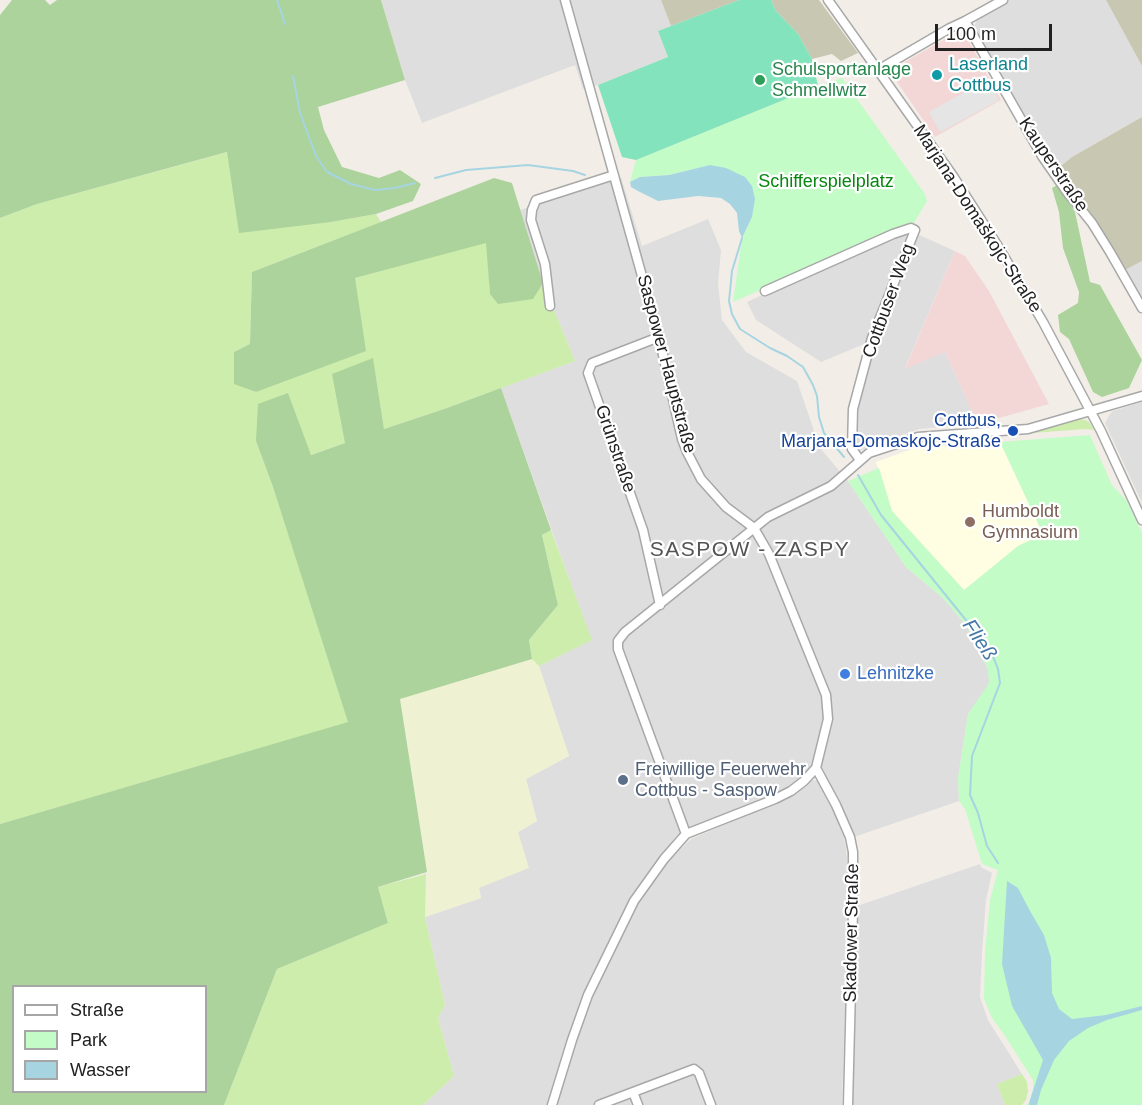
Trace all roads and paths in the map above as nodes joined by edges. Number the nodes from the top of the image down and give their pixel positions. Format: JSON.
{"nodes":[{"id":1,"x":565,"y":0,"type":"edge"},
{"id":2,"x":828,"y":0,"type":"edge"},
{"id":3,"x":1003,"y":0,"type":"edge"},
{"id":4,"x":965,"y":21,"type":"junction"},
{"id":5,"x":878,"y":70,"type":"junction"},
{"id":6,"x":614,"y":175,"type":"junction"},
{"id":7,"x":765,"y":291,"type":"dead end"},
{"id":8,"x":550,"y":306,"type":"dead end"},
{"id":9,"x":1142,"y":308,"type":"edge"},
{"id":10,"x":659,"y":338,"type":"junction"},
{"id":11,"x":1142,"y":396,"type":"edge"},
{"id":12,"x":1090,"y":411,"type":"junction"},
{"id":13,"x":861,"y":460,"type":"junction"},
{"id":14,"x":1142,"y":520,"type":"edge"},
{"id":15,"x":754,"y":528,"type":"junction"},
{"id":16,"x":660,"y":605,"type":"junction"},
{"id":17,"x":816,"y":768,"type":"junction"},
{"id":18,"x":686,"y":834,"type":"junction"},
{"id":19,"x":633,"y":1092,"type":"junction"},
{"id":20,"x":552,"y":1105,"type":"edge"},
{"id":21,"x":599,"y":1105,"type":"edge"},
{"id":22,"x":638,"y":1105,"type":"edge"},
{"id":23,"x":711,"y":1105,"type":"edge"},
{"id":24,"x":848,"y":1105,"type":"edge"}],
"edges":[{"from":1,"to":6,"type":"street","name":"Saspower Hauptstraße"},
{"from":2,"to":5,"type":"street","name":"Marjana-Domaškojc-Straße"},
{"from":3,"to":4,"type":"street"},
{"from":4,"to":5,"type":"street"},
{"from":4,"to":9,"type":"street","name":"Kauperstraße"},
{"from":5,"to":12,"type":"street","name":"Marjana-Domaškojc-Straße"},
{"from":6,"to":8,"type":"street"},
{"from":6,"to":10,"type":"street","name":"Saspower Hauptstraße"},
{"from":7,"to":13,"type":"street","name":"Cottbuser Weg"},
{"from":10,"to":15,"type":"street","name":"Saspower Hauptstraße"},
{"from":10,"to":16,"type":"street","name":"Grünstraße"},
{"from":11,"to":12,"type":"street"},
{"from":12,"to":13,"type":"street"},
{"from":12,"to":14,"type":"street","name":"Marjana-Domaškojc-Straße"},
{"from":13,"to":15,"type":"street"},
{"from":15,"to":16,"type":"street"},
{"from":15,"to":17,"type":"street","name":"Saspower Hauptstraße"},
{"from":16,"to":18,"type":"street"},
{"from":17,"to":18,"type":"street"},
{"from":17,"to":24,"type":"street","name":"Skadower Straße"},
{"from":18,"to":20,"type":"street"},
{"from":19,"to":21,"type":"street"},
{"from":19,"to":22,"type":"street"},
{"from":19,"to":23,"type":"street"}]}
